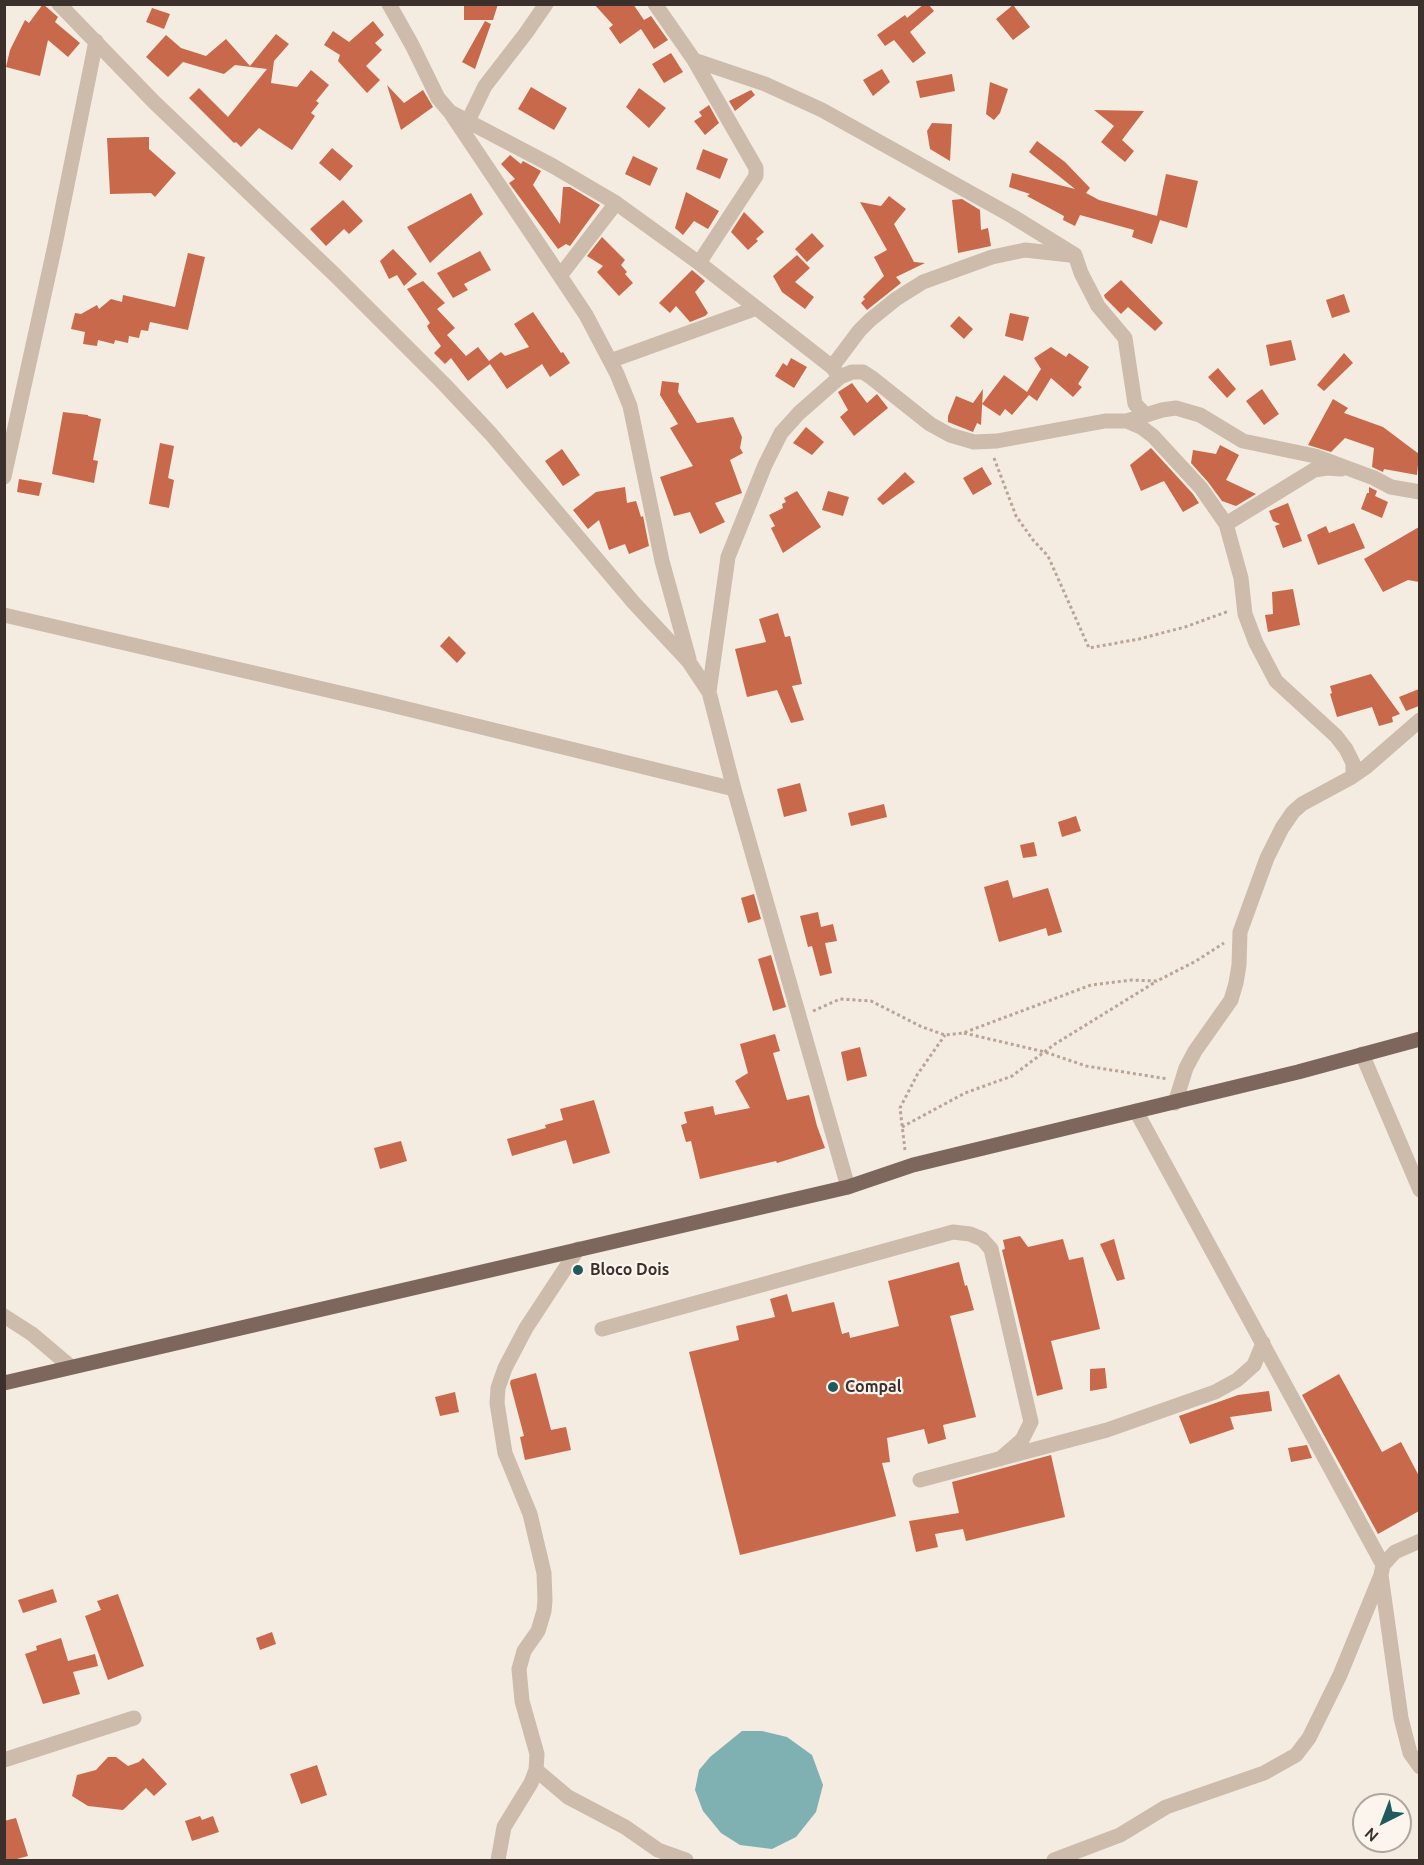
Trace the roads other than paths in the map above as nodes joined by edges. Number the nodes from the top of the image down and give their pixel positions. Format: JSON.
{"nodes":[{"id":1,"x":389,"y":4,"type":"edge"},
{"id":2,"x":403,"y":4,"type":"edge"},
{"id":3,"x":546,"y":4,"type":"edge"},
{"id":4,"x":655,"y":4,"type":"edge"},
{"id":5,"x":66,"y":8,"type":"edge"},
{"id":6,"x":402,"y":26,"type":"junction"},
{"id":7,"x":96,"y":41,"type":"junction"},
{"id":8,"x":694,"y":60,"type":"junction"},
{"id":9,"x":450,"y":112,"type":"junction"},
{"id":10,"x":468,"y":121,"type":"junction"},
{"id":11,"x":616,"y":203,"type":"junction"},
{"id":12,"x":1075,"y":255,"type":"junction"},
{"id":13,"x":699,"y":263,"type":"junction"},
{"id":14,"x":560,"y":276,"type":"junction"},
{"id":15,"x":757,"y":308,"type":"junction"},
{"id":16,"x":610,"y":361,"type":"junction"},
{"id":17,"x":836,"y":372,"type":"junction"},
{"id":18,"x":1146,"y":415,"type":"junction"},
{"id":19,"x":1127,"y":422,"type":"junction"},
{"id":20,"x":1356,"y":471,"type":"junction"},
{"id":21,"x":4,"y":477,"type":"edge"},
{"id":22,"x":1419,"y":492,"type":"edge"},
{"id":23,"x":1226,"y":524,"type":"junction"},
{"id":24,"x":4,"y":615,"type":"edge"},
{"id":25,"x":689,"y":662,"type":"junction"},
{"id":26,"x":709,"y":692,"type":"junction"},
{"id":27,"x":1419,"y":720,"type":"edge"},
{"id":28,"x":1353,"y":775,"type":"junction"},
{"id":29,"x":734,"y":789,"type":"junction"},
{"id":30,"x":1419,"y":1039,"type":"edge"},
{"id":31,"x":1362,"y":1054,"type":"junction"},
{"id":32,"x":1174,"y":1103,"type":"junction"},
{"id":33,"x":1136,"y":1111,"type":"junction"},
{"id":34,"x":848,"y":1187,"type":"junction"},
{"id":35,"x":1419,"y":1190,"type":"edge"},
{"id":36,"x":578,"y":1249,"type":"junction"},
{"id":37,"x":4,"y":1316,"type":"edge"},
{"id":38,"x":602,"y":1329,"type":"dead end"},
{"id":39,"x":1263,"y":1343,"type":"junction"},
{"id":40,"x":71,"y":1367,"type":"junction"},
{"id":41,"x":4,"y":1383,"type":"edge"},
{"id":42,"x":1000,"y":1459,"type":"junction"},
{"id":43,"x":920,"y":1480,"type":"dead end"},
{"id":44,"x":1419,"y":1541,"type":"edge"},
{"id":45,"x":1382,"y":1570,"type":"junction"},
{"id":46,"x":134,"y":1718,"type":"dead end"},
{"id":47,"x":4,"y":1760,"type":"edge"},
{"id":48,"x":1419,"y":1767,"type":"edge"},
{"id":49,"x":536,"y":1770,"type":"junction"},
{"id":50,"x":498,"y":1860,"type":"edge"},
{"id":51,"x":686,"y":1860,"type":"edge"},
{"id":52,"x":1054,"y":1860,"type":"edge"}],
"edges":[{"from":1,"to":6,"type":"street"},
{"from":2,"to":6,"type":"street"},
{"from":3,"to":10,"type":"street"},
{"from":4,"to":8,"type":"street"},
{"from":5,"to":7,"type":"street"},
{"from":6,"to":9,"type":"street"},
{"from":7,"to":21,"type":"street"},
{"from":7,"to":25,"type":"street"},
{"from":8,"to":12,"type":"street"},
{"from":8,"to":13,"type":"street"},
{"from":9,"to":10,"type":"street"},
{"from":9,"to":14,"type":"street"},
{"from":10,"to":11,"type":"street"},
{"from":11,"to":13,"type":"street"},
{"from":11,"to":14,"type":"street"},
{"from":12,"to":17,"type":"street"},
{"from":12,"to":18,"type":"street"},
{"from":13,"to":15,"type":"street"},
{"from":14,"to":16,"type":"street"},
{"from":15,"to":16,"type":"street"},
{"from":15,"to":17,"type":"street"},
{"from":16,"to":25,"type":"street"},
{"from":17,"to":19,"type":"street"},
{"from":17,"to":26,"type":"street"},
{"from":18,"to":19,"type":"street"},
{"from":18,"to":20,"type":"street"},
{"from":19,"to":23,"type":"street"},
{"from":20,"to":22,"type":"street"},
{"from":20,"to":23,"type":"street"},
{"from":23,"to":28,"type":"street"},
{"from":24,"to":29,"type":"street"},
{"from":25,"to":26,"type":"street"},
{"from":26,"to":29,"type":"street"},
{"from":27,"to":28,"type":"street"},
{"from":28,"to":32,"type":"street"},
{"from":29,"to":34,"type":"street"},
{"from":30,"to":31,"type":"main road"},
{"from":31,"to":32,"type":"main road"},
{"from":31,"to":35,"type":"street"},
{"from":32,"to":33,"type":"main road"},
{"from":33,"to":34,"type":"main road"},
{"from":33,"to":39,"type":"street"},
{"from":34,"to":36,"type":"main road"},
{"from":36,"to":40,"type":"main road"},
{"from":36,"to":49,"type":"street"},
{"from":37,"to":40,"type":"street"},
{"from":38,"to":42,"type":"street"},
{"from":39,"to":42,"type":"street"},
{"from":39,"to":45,"type":"street"},
{"from":40,"to":41,"type":"main road"},
{"from":42,"to":43,"type":"street"},
{"from":44,"to":45,"type":"street"},
{"from":45,"to":48,"type":"street"},
{"from":45,"to":52,"type":"street"},
{"from":46,"to":47,"type":"street"},
{"from":49,"to":50,"type":"street"},
{"from":49,"to":51,"type":"street"}]}
